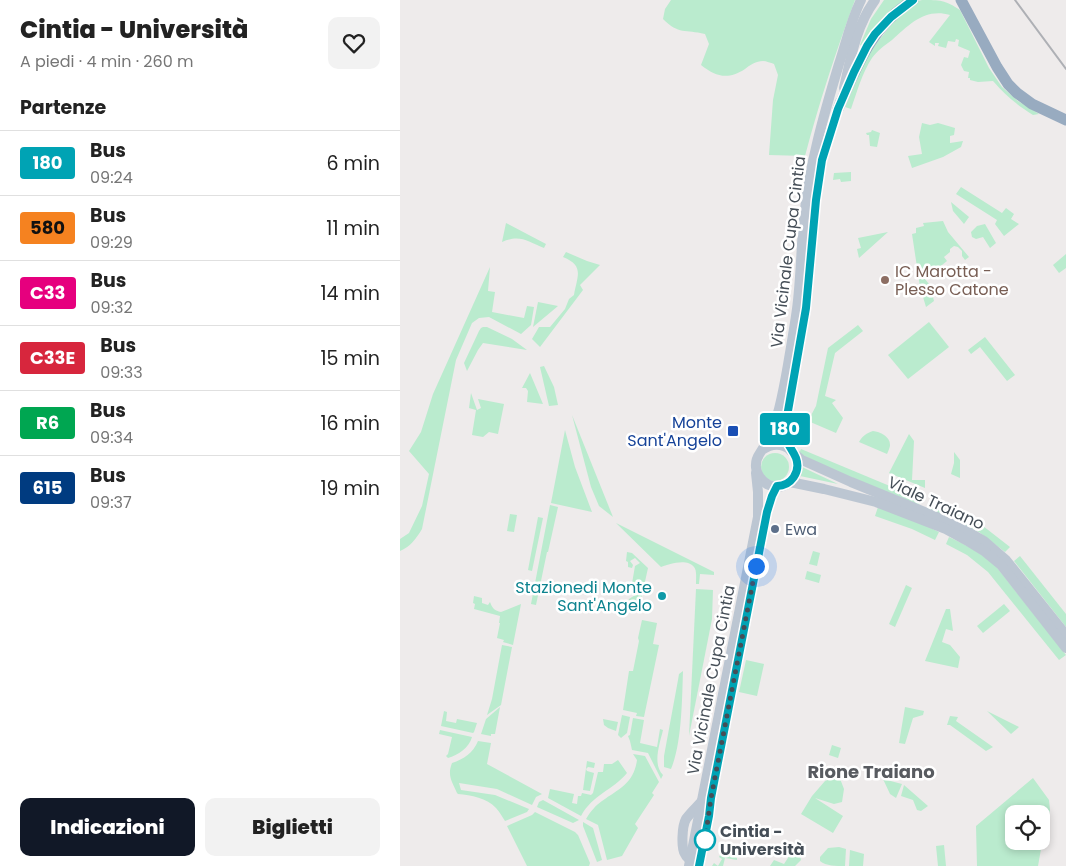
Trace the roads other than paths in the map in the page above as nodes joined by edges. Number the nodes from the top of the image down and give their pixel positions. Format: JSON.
{"nodes":[{"id":1,"x":861,"y":0,"type":"edge"},
{"id":2,"x":875,"y":0,"type":"edge"},
{"id":3,"x":913,"y":0,"type":"edge"},
{"id":4,"x":960,"y":0,"type":"edge"},
{"id":5,"x":838,"y":109,"type":"junction"},
{"id":6,"x":1066,"y":120,"type":"edge"},
{"id":7,"x":804,"y":218,"type":"junction"},
{"id":8,"x":812,"y":231,"type":"junction"},
{"id":9,"x":762,"y":450,"type":"junction"},
{"id":10,"x":792,"y":451,"type":"junction"},
{"id":11,"x":756,"y":470,"type":"junction"},
{"id":12,"x":790,"y":482,"type":"junction"},
{"id":13,"x":777,"y":486,"type":"junction"},
{"id":14,"x":919,"y":514,"type":"junction"},
{"id":15,"x":1003,"y":562,"type":"junction"},
{"id":16,"x":1066,"y":635,"type":"edge"},
{"id":17,"x":1066,"y":648,"type":"edge"},
{"id":18,"x":700,"y":806,"type":"junction"},
{"id":19,"x":709,"y":816,"type":"junction"},
{"id":20,"x":693,"y":864,"type":"edge"}],
"edges":[{"from":1,"to":7,"type":"main road","name":"Via Vicinale Cupa Cintia"},
{"from":2,"to":5,"type":"main road","name":"Via Vicinale Cupa Cintia"},
{"from":3,"to":5,"type":"highway"},
{"from":4,"to":6,"type":"highway"},
{"from":5,"to":8,"type":"main road","name":"Via Vicinale Cupa Cintia"},
{"from":7,"to":8,"type":"main road"},
{"from":7,"to":9,"type":"main road","name":"Via Vicinale Cupa Cintia"},
{"from":8,"to":10,"type":"main road","name":"Via Vicinale Cupa Cintia"},
{"from":9,"to":10,"type":"main road"},
{"from":9,"to":11,"type":"main road"},
{"from":10,"to":12,"type":"main road"},
{"from":10,"to":14,"type":"main road","name":"Viale Traiano"},
{"from":11,"to":13,"type":"main road"},
{"from":11,"to":18,"type":"main road","name":"Via Vicinale Cupa Cintia"},
{"from":12,"to":13,"type":"main road"},
{"from":12,"to":14,"type":"main road","name":"Viale Traiano"},
{"from":13,"to":19,"type":"main road","name":"Via Vicinale Cupa Cintia"},
{"from":14,"to":15,"type":"main road","name":"Viale Traiano"},
{"from":15,"to":16,"type":"main road","name":"Viale Traiano"},
{"from":15,"to":17,"type":"main road","name":"Viale Traiano"},
{"from":18,"to":19,"type":"main road"},
{"from":18,"to":20,"type":"main road"},
{"from":19,"to":20,"type":"main road","name":"Via Vicinale Cupa Cintia"}]}
